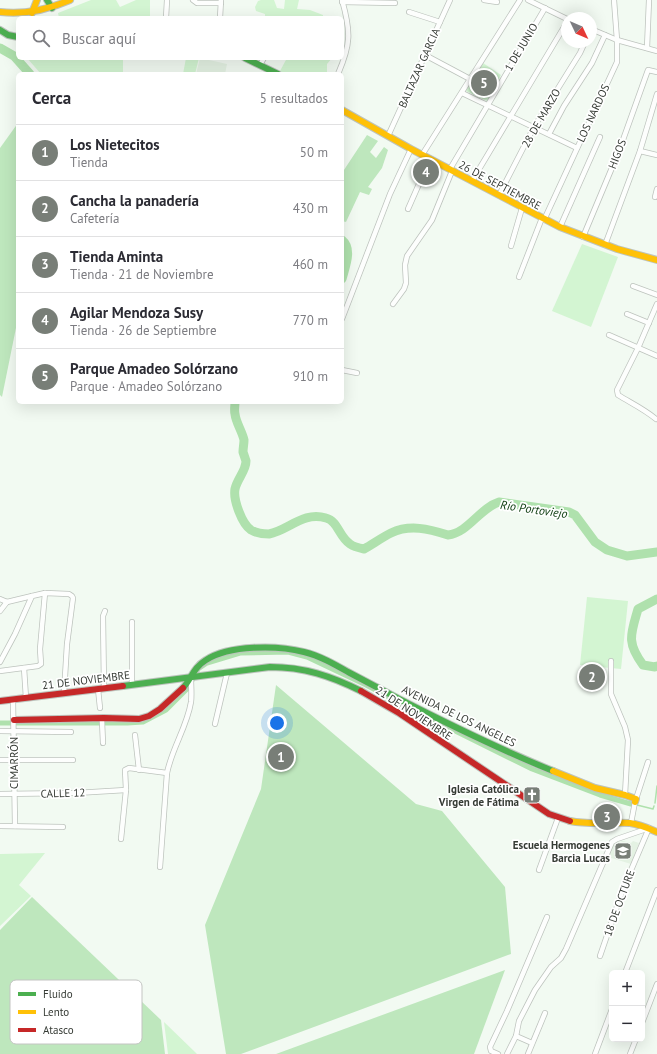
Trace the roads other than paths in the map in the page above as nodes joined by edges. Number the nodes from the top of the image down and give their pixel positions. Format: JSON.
{"nodes":[{"id":1,"x":37,"y":0,"type":"edge"},
{"id":2,"x":47,"y":0,"type":"edge"},
{"id":3,"x":70,"y":0,"type":"edge"},
{"id":4,"x":167,"y":0,"type":"edge"},
{"id":5,"x":193,"y":0,"type":"edge"},
{"id":6,"x":450,"y":0,"type":"edge"},
{"id":7,"x":484,"y":0,"type":"edge"},
{"id":8,"x":520,"y":0,"type":"edge"},
{"id":9,"x":528,"y":0,"type":"edge"},
{"id":10,"x":614,"y":0,"type":"edge"},
{"id":11,"x":649,"y":0,"type":"edge"},
{"id":12,"x":221,"y":1,"type":"edge"},
{"id":13,"x":342,"y":1,"type":"edge"},
{"id":14,"x":395,"y":2,"type":"dead end"},
{"id":15,"x":497,"y":2,"type":"dead end"},
{"id":16,"x":52,"y":8,"type":"junction"},
{"id":17,"x":544,"y":8,"type":"junction"},
{"id":18,"x":0,"y":12,"type":"edge"},
{"id":19,"x":409,"y":12,"type":"dead end"},
{"id":20,"x":32,"y":13,"type":"junction"},
{"id":21,"x":166,"y":16,"type":"edge"},
{"id":22,"x":220,"y":16,"type":"edge"},
{"id":23,"x":561,"y":17,"type":"edge"},
{"id":24,"x":440,"y":22,"type":"junction"},
{"id":25,"x":0,"y":30,"type":"edge"},
{"id":26,"x":561,"y":30,"type":"edge"},
{"id":27,"x":597,"y":32,"type":"edge"},
{"id":28,"x":605,"y":35,"type":"junction"},
{"id":29,"x":16,"y":37,"type":"edge"},
{"id":30,"x":617,"y":40,"type":"junction"},
{"id":31,"x":582,"y":48,"type":"edge"},
{"id":32,"x":647,"y":48,"type":"junction"},
{"id":33,"x":657,"y":50,"type":"edge"},
{"id":34,"x":425,"y":55,"type":"junction"},
{"id":35,"x":344,"y":59,"type":"edge"},
{"id":36,"x":249,"y":60,"type":"edge"},
{"id":37,"x":263,"y":60,"type":"edge"},
{"id":38,"x":343,"y":60,"type":"edge"},
{"id":39,"x":260,"y":65,"type":"junction"},
{"id":40,"x":274,"y":72,"type":"edge"},
{"id":41,"x":339,"y":72,"type":"edge"},
{"id":42,"x":657,"y":72,"type":"edge"},
{"id":43,"x":470,"y":79,"type":"junction"},
{"id":44,"x":462,"y":93,"type":"junction"},
{"id":45,"x":657,"y":94,"type":"edge"},
{"id":46,"x":487,"y":105,"type":"junction"},
{"id":47,"x":344,"y":111,"type":"edge"},
{"id":48,"x":510,"y":116,"type":"junction"},
{"id":49,"x":534,"y":127,"type":"junction"},
{"id":50,"x":548,"y":134,"type":"junction"},
{"id":51,"x":388,"y":136,"type":"junction"},
{"id":52,"x":600,"y":136,"type":"dead end"},
{"id":53,"x":577,"y":148,"type":"junction"},
{"id":54,"x":411,"y":149,"type":"junction"},
{"id":55,"x":640,"y":151,"type":"junction"},
{"id":56,"x":422,"y":155,"type":"junction"},
{"id":57,"x":657,"y":155,"type":"edge"},
{"id":58,"x":430,"y":159,"type":"junction"},
{"id":59,"x":451,"y":170,"type":"junction"},
{"id":60,"x":472,"y":181,"type":"junction"},
{"id":61,"x":657,"y":188,"type":"edge"},
{"id":62,"x":499,"y":195,"type":"junction"},
{"id":63,"x":655,"y":196,"type":"dead end"},
{"id":64,"x":522,"y":208,"type":"junction"},
{"id":65,"x":408,"y":209,"type":"dead end"},
{"id":66,"x":543,"y":219,"type":"junction"},
{"id":67,"x":560,"y":228,"type":"junction"},
{"id":68,"x":584,"y":237,"type":"junction"},
{"id":69,"x":605,"y":245,"type":"junction"},
{"id":70,"x":511,"y":246,"type":"dead end"},
{"id":71,"x":657,"y":260,"type":"edge"},
{"id":72,"x":519,"y":277,"type":"dead end"},
{"id":73,"x":633,"y":286,"type":"dead end"},
{"id":74,"x":657,"y":295,"type":"edge"},
{"id":75,"x":393,"y":304,"type":"dead end"},
{"id":76,"x":657,"y":304,"type":"edge"},
{"id":77,"x":344,"y":314,"type":"edge"},
{"id":78,"x":627,"y":314,"type":"dead end"},
{"id":79,"x":649,"y":323,"type":"junction"},
{"id":80,"x":609,"y":336,"type":"dead end"},
{"id":81,"x":638,"y":348,"type":"junction"},
{"id":82,"x":657,"y":356,"type":"edge"},
{"id":83,"x":344,"y":370,"type":"edge"},
{"id":84,"x":357,"y":372,"type":"dead end"},
{"id":85,"x":656,"y":419,"type":"dead end"},
{"id":86,"x":45,"y":593,"type":"junction"},
{"id":87,"x":32,"y":596,"type":"junction"},
{"id":88,"x":0,"y":599,"type":"edge"},
{"id":89,"x":7,"y":602,"type":"junction"},
{"id":90,"x":105,"y":610,"type":"dead end"},
{"id":91,"x":0,"y":611,"type":"edge"},
{"id":92,"x":132,"y":622,"type":"dead end"},
{"id":93,"x":611,"y":661,"type":"dead end"},
{"id":94,"x":0,"y":662,"type":"edge"},
{"id":95,"x":24,"y":668,"type":"junction"},
{"id":96,"x":0,"y":671,"type":"edge"},
{"id":97,"x":227,"y":673,"type":"junction"},
{"id":98,"x":191,"y":678,"type":"junction"},
{"id":99,"x":132,"y":685,"type":"junction"},
{"id":100,"x":101,"y":688,"type":"junction"},
{"id":101,"x":64,"y":693,"type":"junction"},
{"id":102,"x":26,"y":698,"type":"junction"},
{"id":103,"x":14,"y":700,"type":"junction"},
{"id":104,"x":0,"y":701,"type":"edge"},
{"id":105,"x":403,"y":707,"type":"junction"},
{"id":106,"x":100,"y":708,"type":"dead end"},
{"id":107,"x":101,"y":719,"type":"junction"},
{"id":108,"x":14,"y":721,"type":"junction"},
{"id":109,"x":215,"y":724,"type":"dead end"},
{"id":110,"x":15,"y":730,"type":"junction"},
{"id":111,"x":0,"y":731,"type":"edge"},
{"id":112,"x":71,"y":732,"type":"dead end"},
{"id":113,"x":135,"y":735,"type":"dead end"},
{"id":114,"x":103,"y":743,"type":"dead end"},
{"id":115,"x":0,"y":760,"type":"edge"},
{"id":116,"x":15,"y":760,"type":"junction"},
{"id":117,"x":73,"y":760,"type":"dead end"},
{"id":118,"x":648,"y":762,"type":"dead end"},
{"id":119,"x":139,"y":770,"type":"junction"},
{"id":120,"x":167,"y":773,"type":"junction"},
{"id":121,"x":126,"y":790,"type":"junction"},
{"id":122,"x":0,"y":794,"type":"edge"},
{"id":123,"x":14,"y":794,"type":"junction"},
{"id":124,"x":625,"y":795,"type":"junction"},
{"id":125,"x":636,"y":801,"type":"junction"},
{"id":126,"x":558,"y":818,"type":"junction"},
{"id":127,"x":631,"y":823,"type":"junction"},
{"id":128,"x":0,"y":826,"type":"edge"},
{"id":129,"x":15,"y":826,"type":"junction"},
{"id":130,"x":63,"y":827,"type":"dead end"},
{"id":131,"x":649,"y":828,"type":"junction"},
{"id":132,"x":657,"y":832,"type":"edge"},
{"id":133,"x":121,"y":839,"type":"dead end"},
{"id":134,"x":160,"y":867,"type":"dead end"},
{"id":135,"x":539,"y":870,"type":"dead end"},
{"id":136,"x":657,"y":890,"type":"edge"},
{"id":137,"x":546,"y":917,"type":"dead end"},
{"id":138,"x":600,"y":956,"type":"dead end"},
{"id":139,"x":626,"y":970,"type":"edge"},
{"id":140,"x":657,"y":984,"type":"edge"},
{"id":141,"x":545,"y":1012,"type":"dead end"},
{"id":142,"x":645,"y":1015,"type":"edge"},
{"id":143,"x":609,"y":1017,"type":"edge"},
{"id":144,"x":516,"y":1036,"type":"junction"},
{"id":145,"x":635,"y":1042,"type":"edge"},
{"id":146,"x":532,"y":1043,"type":"junction"},
{"id":147,"x":498,"y":1054,"type":"edge"},
{"id":148,"x":508,"y":1054,"type":"edge"},
{"id":149,"x":528,"y":1054,"type":"edge"},
{"id":150,"x":595,"y":1054,"type":"edge"},
{"id":151,"x":630,"y":1054,"type":"edge"}],
"edges":[{"from":1,"to":20,"type":"street"},
{"from":2,"to":16,"type":"street"},
{"from":3,"to":16,"type":"street"},
{"from":4,"to":21,"type":"street"},
{"from":5,"to":12,"type":"street"},
{"from":6,"to":24,"type":"street","name":"BALTAZAR GARCIA"},
{"from":7,"to":15,"type":"street"},
{"from":8,"to":43,"type":"street"},
{"from":9,"to":17,"type":"street"},
{"from":10,"to":30,"type":"street","name":"LOS NARDOS"},
{"from":11,"to":32,"type":"street"},
{"from":12,"to":22,"type":"street"},
{"from":13,"to":14,"type":"street"},
{"from":13,"to":35,"type":"street"},
{"from":16,"to":20,"type":"street"},
{"from":17,"to":23,"type":"street"},
{"from":17,"to":46,"type":"street","name":"1 DE JUNIO"},
{"from":18,"to":20,"type":"street"},
{"from":19,"to":24,"type":"street"},
{"from":24,"to":34,"type":"street","name":"BALTAZAR GARCIA"},
{"from":25,"to":29,"type":"street"},
{"from":26,"to":48,"type":"street"},
{"from":27,"to":28,"type":"street"},
{"from":28,"to":30,"type":"street"},
{"from":28,"to":50,"type":"street"},
{"from":30,"to":32,"type":"street"},
{"from":30,"to":53,"type":"street","name":"LOS NARDOS"},
{"from":31,"to":49,"type":"street","name":"28 DE MARZO"},
{"from":32,"to":33,"type":"street"},
{"from":34,"to":43,"type":"street"},
{"from":34,"to":51,"type":"street","name":"BALTAZAR GARCIA"},
{"from":36,"to":39,"type":"street"},
{"from":37,"to":39,"type":"street"},
{"from":38,"to":41,"type":"street"},
{"from":39,"to":40,"type":"street"},
{"from":42,"to":68,"type":"street","name":"HIGOS"},
{"from":43,"to":44,"type":"street"},
{"from":44,"to":46,"type":"street"},
{"from":44,"to":56,"type":"street"},
{"from":45,"to":55,"type":"street"},
{"from":46,"to":48,"type":"street"},
{"from":46,"to":59,"type":"street","name":"1 DE JUNIO"},
{"from":47,"to":51,"type":"street","name":"26 DE SEPTIEMBRE"},
{"from":48,"to":49,"type":"street"},
{"from":48,"to":60,"type":"street"},
{"from":49,"to":50,"type":"street"},
{"from":49,"to":62,"type":"street","name":"28 DE MARZO"},
{"from":50,"to":53,"type":"street"},
{"from":51,"to":54,"type":"street","name":"26 DE SEPTIEMBRE"},
{"from":52,"to":67,"type":"street"},
{"from":53,"to":66,"type":"street","name":"LOS NARDOS"},
{"from":54,"to":56,"type":"street","name":"26 DE SEPTIEMBRE"},
{"from":54,"to":77,"type":"street"},
{"from":55,"to":57,"type":"street"},
{"from":55,"to":69,"type":"street"},
{"from":56,"to":58,"type":"street","name":"26 DE SEPTIEMBRE"},
{"from":58,"to":59,"type":"street","name":"26 DE SEPTIEMBRE"},
{"from":58,"to":65,"type":"street"},
{"from":59,"to":60,"type":"street","name":"26 DE SEPTIEMBRE"},
{"from":59,"to":75,"type":"street","name":"1 DE JUNIO"},
{"from":60,"to":62,"type":"street","name":"26 DE SEPTIEMBRE"},
{"from":61,"to":63,"type":"street"},
{"from":62,"to":64,"type":"street","name":"26 DE SEPTIEMBRE"},
{"from":64,"to":66,"type":"street","name":"26 DE SEPTIEMBRE"},
{"from":64,"to":70,"type":"street"},
{"from":66,"to":67,"type":"street","name":"26 DE SEPTIEMBRE"},
{"from":66,"to":72,"type":"street","name":"LOS NARDOS"},
{"from":67,"to":68,"type":"street","name":"26 DE SEPTIEMBRE"},
{"from":68,"to":69,"type":"street","name":"26 DE SEPTIEMBRE"},
{"from":69,"to":71,"type":"street","name":"26 DE SEPTIEMBRE"},
{"from":73,"to":74,"type":"street"},
{"from":76,"to":79,"type":"street"},
{"from":78,"to":79,"type":"street"},
{"from":79,"to":81,"type":"street"},
{"from":80,"to":81,"type":"street"},
{"from":81,"to":82,"type":"street"},
{"from":81,"to":85,"type":"street"},
{"from":83,"to":84,"type":"street"},
{"from":86,"to":87,"type":"street"},
{"from":86,"to":95,"type":"street"},
{"from":86,"to":101,"type":"street"},
{"from":87,"to":89,"type":"street"},
{"from":87,"to":94,"type":"street"},
{"from":88,"to":89,"type":"street"},
{"from":89,"to":91,"type":"street"},
{"from":90,"to":100,"type":"street"},
{"from":92,"to":99,"type":"street"},
{"from":93,"to":124,"type":"street"},
{"from":95,"to":96,"type":"street"},
{"from":95,"to":102,"type":"street"},
{"from":97,"to":98,"type":"street","name":"21 DE NOVIEMBRE"},
{"from":97,"to":105,"type":"street","name":"21 DE NOVIEMBRE"},
{"from":97,"to":109,"type":"street"},
{"from":98,"to":99,"type":"street","name":"21 DE NOVIEMBRE"},
{"from":98,"to":105,"type":"street","name":"AVENIDA DE LOS ANGELES"},
{"from":98,"to":107,"type":"street","name":"AVENIDA DE LOS ANGELES"},
{"from":98,"to":120,"type":"street"},
{"from":99,"to":100,"type":"street","name":"21 DE NOVIEMBRE"},
{"from":100,"to":101,"type":"street","name":"21 DE NOVIEMBRE"},
{"from":100,"to":106,"type":"street"},
{"from":101,"to":102,"type":"street","name":"21 DE NOVIEMBRE"},
{"from":102,"to":103,"type":"street","name":"21 DE NOVIEMBRE"},
{"from":103,"to":104,"type":"street","name":"21 DE NOVIEMBRE"},
{"from":103,"to":108,"type":"street","name":"CIMARRÓN"},
{"from":105,"to":124,"type":"street","name":"AVENIDA DE LOS ANGELES"},
{"from":105,"to":126,"type":"street","name":"21 DE NOVIEMBRE"},
{"from":107,"to":108,"type":"street","name":"AVENIDA DE LOS ANGELES"},
{"from":107,"to":114,"type":"street"},
{"from":108,"to":110,"type":"street","name":"CIMARRÓN"},
{"from":110,"to":111,"type":"street"},
{"from":110,"to":112,"type":"street"},
{"from":110,"to":116,"type":"street","name":"CIMARRÓN"},
{"from":113,"to":119,"type":"street"},
{"from":115,"to":116,"type":"street"},
{"from":116,"to":117,"type":"street"},
{"from":116,"to":123,"type":"street","name":"CIMARRÓN"},
{"from":118,"to":125,"type":"street"},
{"from":119,"to":120,"type":"street"},
{"from":119,"to":121,"type":"street"},
{"from":120,"to":134,"type":"street"},
{"from":121,"to":123,"type":"street","name":"CALLE 12"},
{"from":121,"to":133,"type":"street"},
{"from":122,"to":123,"type":"street","name":"CALLE 12"},
{"from":123,"to":129,"type":"street","name":"CIMARRÓN"},
{"from":124,"to":125,"type":"street","name":"AVENIDA DE LOS ANGELES"},
{"from":125,"to":127,"type":"street"},
{"from":126,"to":127,"type":"street","name":"21 DE NOVIEMBRE"},
{"from":126,"to":135,"type":"street"},
{"from":127,"to":131,"type":"street","name":"21 DE NOVIEMBRE"},
{"from":128,"to":129,"type":"street"},
{"from":129,"to":130,"type":"street"},
{"from":131,"to":132,"type":"street","name":"21 DE NOVIEMBRE"},
{"from":131,"to":138,"type":"street","name":"18 DE OCTURE"},
{"from":131,"to":144,"type":"street"},
{"from":136,"to":139,"type":"street"},
{"from":137,"to":147,"type":"street"},
{"from":140,"to":142,"type":"street"},
{"from":141,"to":146,"type":"street"},
{"from":143,"to":150,"type":"street"},
{"from":144,"to":146,"type":"street"},
{"from":144,"to":148,"type":"street"},
{"from":145,"to":151,"type":"street"},
{"from":146,"to":149,"type":"street"}]}
